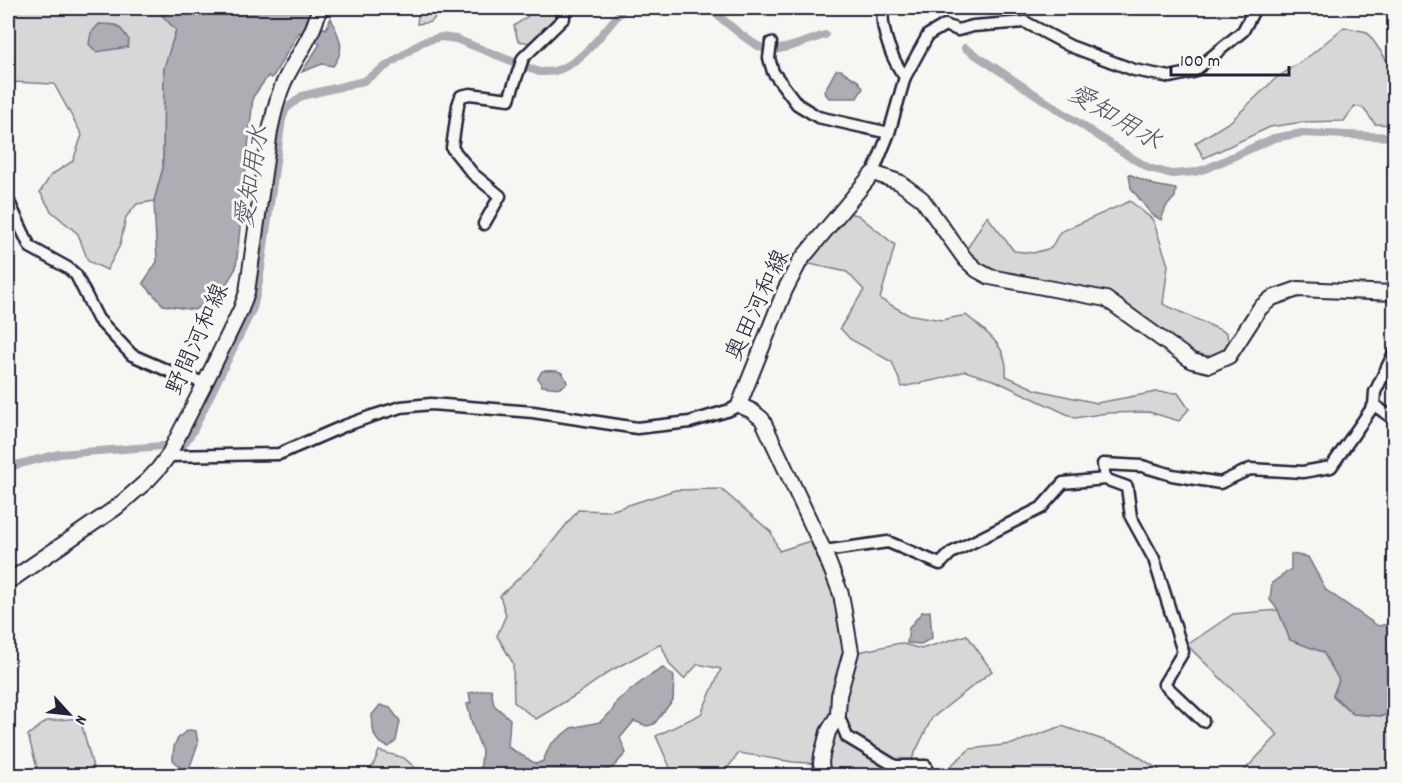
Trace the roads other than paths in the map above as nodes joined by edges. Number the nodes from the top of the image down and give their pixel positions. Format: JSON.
{"nodes":[{"id":1,"x":563,"y":8,"type":"edge"},
{"id":2,"x":883,"y":8,"type":"edge"},
{"id":3,"x":1255,"y":8,"type":"edge"},
{"id":4,"x":318,"y":13,"type":"edge"},
{"id":5,"x":771,"y":43,"type":"dead end"},
{"id":6,"x":905,"y":77,"type":"junction"},
{"id":7,"x":889,"y":133,"type":"junction"},
{"id":8,"x":873,"y":173,"type":"junction"},
{"id":9,"x":8,"y":200,"type":"edge"},
{"id":10,"x":484,"y":224,"type":"dead end"},
{"id":11,"x":1395,"y":292,"type":"edge"},
{"id":12,"x":1395,"y":353,"type":"edge"},
{"id":13,"x":206,"y":383,"type":"junction"},
{"id":14,"x":739,"y":405,"type":"junction"},
{"id":15,"x":1374,"y":405,"type":"junction"},
{"id":16,"x":1395,"y":419,"type":"edge"},
{"id":17,"x":168,"y":456,"type":"junction"},
{"id":18,"x":1105,"y":479,"type":"junction"},
{"id":19,"x":824,"y":550,"type":"junction"},
{"id":20,"x":8,"y":582,"type":"edge"},
{"id":21,"x":838,"y":714,"type":"junction"},
{"id":22,"x":1203,"y":722,"type":"dead end"},
{"id":23,"x":927,"y":766,"type":"dead end"},
{"id":24,"x":823,"y":776,"type":"edge"}],
"edges":[{"from":1,"to":10,"type":"street"},
{"from":2,"to":6,"type":"street"},
{"from":3,"to":6,"type":"street"},
{"from":4,"to":13,"type":"main road","name":"野間河和線"},
{"from":5,"to":7,"type":"street"},
{"from":6,"to":7,"type":"street"},
{"from":7,"to":8,"type":"street"},
{"from":8,"to":11,"type":"main road"},
{"from":8,"to":14,"type":"main road","name":"奥田河和線"},
{"from":9,"to":13,"type":"street"},
{"from":12,"to":15,"type":"street"},
{"from":13,"to":17,"type":"main road","name":"野間河和線"},
{"from":14,"to":17,"type":"street"},
{"from":14,"to":19,"type":"main road"},
{"from":15,"to":16,"type":"street"},
{"from":15,"to":18,"type":"street"},
{"from":17,"to":20,"type":"main road","name":"野間河和線"},
{"from":18,"to":19,"type":"street"},
{"from":18,"to":22,"type":"street"},
{"from":19,"to":21,"type":"main road"},
{"from":21,"to":23,"type":"street"},
{"from":21,"to":24,"type":"main road"}]}
